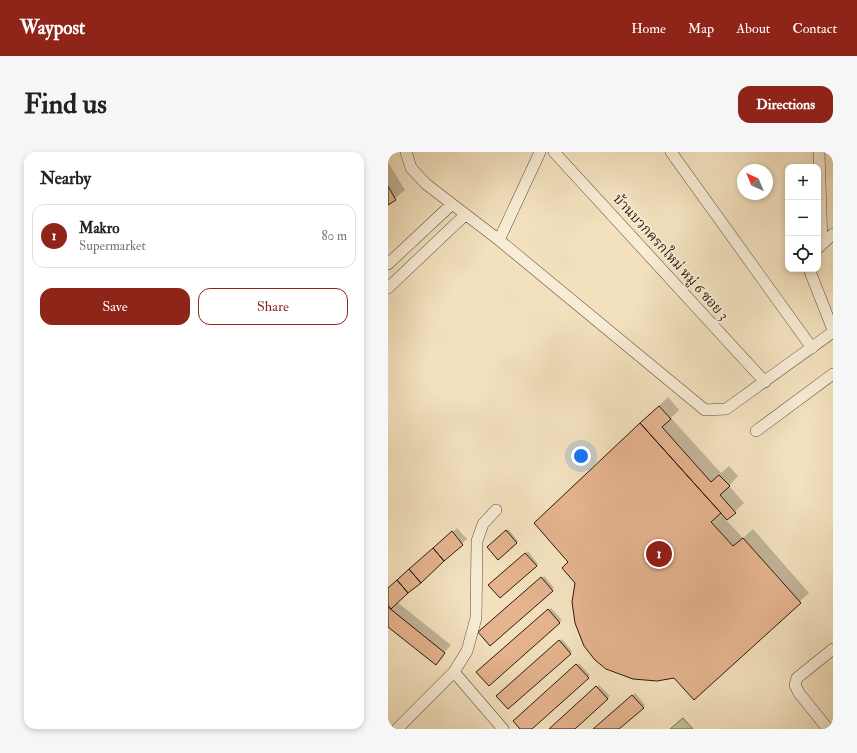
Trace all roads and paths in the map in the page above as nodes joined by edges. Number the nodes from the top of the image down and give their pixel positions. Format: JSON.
{"nodes":[{"id":1,"x":406,"y":152,"type":"edge"},
{"id":2,"x":540,"y":152,"type":"edge"},
{"id":3,"x":554,"y":152,"type":"edge"},
{"id":4,"x":671,"y":152,"type":"edge"},
{"id":5,"x":819,"y":152,"type":"edge"},
{"id":6,"x":451,"y":205,"type":"junction"},
{"id":7,"x":465,"y":215,"type":"junction"},
{"id":8,"x":833,"y":234,"type":"edge"},
{"id":9,"x":820,"y":236,"type":"edge"},
{"id":10,"x":499,"y":240,"type":"junction"},
{"id":11,"x":821,"y":246,"type":"edge"},
{"id":12,"x":388,"y":264,"type":"edge"},
{"id":13,"x":810,"y":272,"type":"edge"},
{"id":14,"x":388,"y":288,"type":"edge"},
{"id":15,"x":833,"y":331,"type":"edge"},
{"id":16,"x":812,"y":348,"type":"junction"},
{"id":17,"x":833,"y":374,"type":"edge"},
{"id":18,"x":765,"y":382,"type":"junction"},
{"id":19,"x":756,"y":431,"type":"dead end"},
{"id":20,"x":496,"y":510,"type":"dead end"},
{"id":21,"x":833,"y":649,"type":"edge"},
{"id":22,"x":454,"y":672,"type":"junction"},
{"id":23,"x":397,"y":729,"type":"edge"},
{"id":24,"x":503,"y":729,"type":"edge"},
{"id":25,"x":828,"y":729,"type":"edge"}],
"edges":[{"from":1,"to":6,"type":"street"},
{"from":2,"to":10,"type":"street"},
{"from":3,"to":18,"type":"street","name":"บ้านบวกครกใหม่ หมู่ 6 ซอย 3"},
{"from":4,"to":16,"type":"street"},
{"from":5,"to":9,"type":"street"},
{"from":6,"to":7,"type":"street"},
{"from":6,"to":12,"type":"street"},
{"from":7,"to":10,"type":"street"},
{"from":7,"to":14,"type":"street"},
{"from":8,"to":11,"type":"street"},
{"from":10,"to":18,"type":"street"},
{"from":13,"to":15,"type":"street"},
{"from":15,"to":16,"type":"street"},
{"from":16,"to":18,"type":"street"},
{"from":17,"to":19,"type":"street"},
{"from":20,"to":22,"type":"street"},
{"from":21,"to":25,"type":"street"},
{"from":22,"to":23,"type":"street"},
{"from":22,"to":24,"type":"street"}]}
